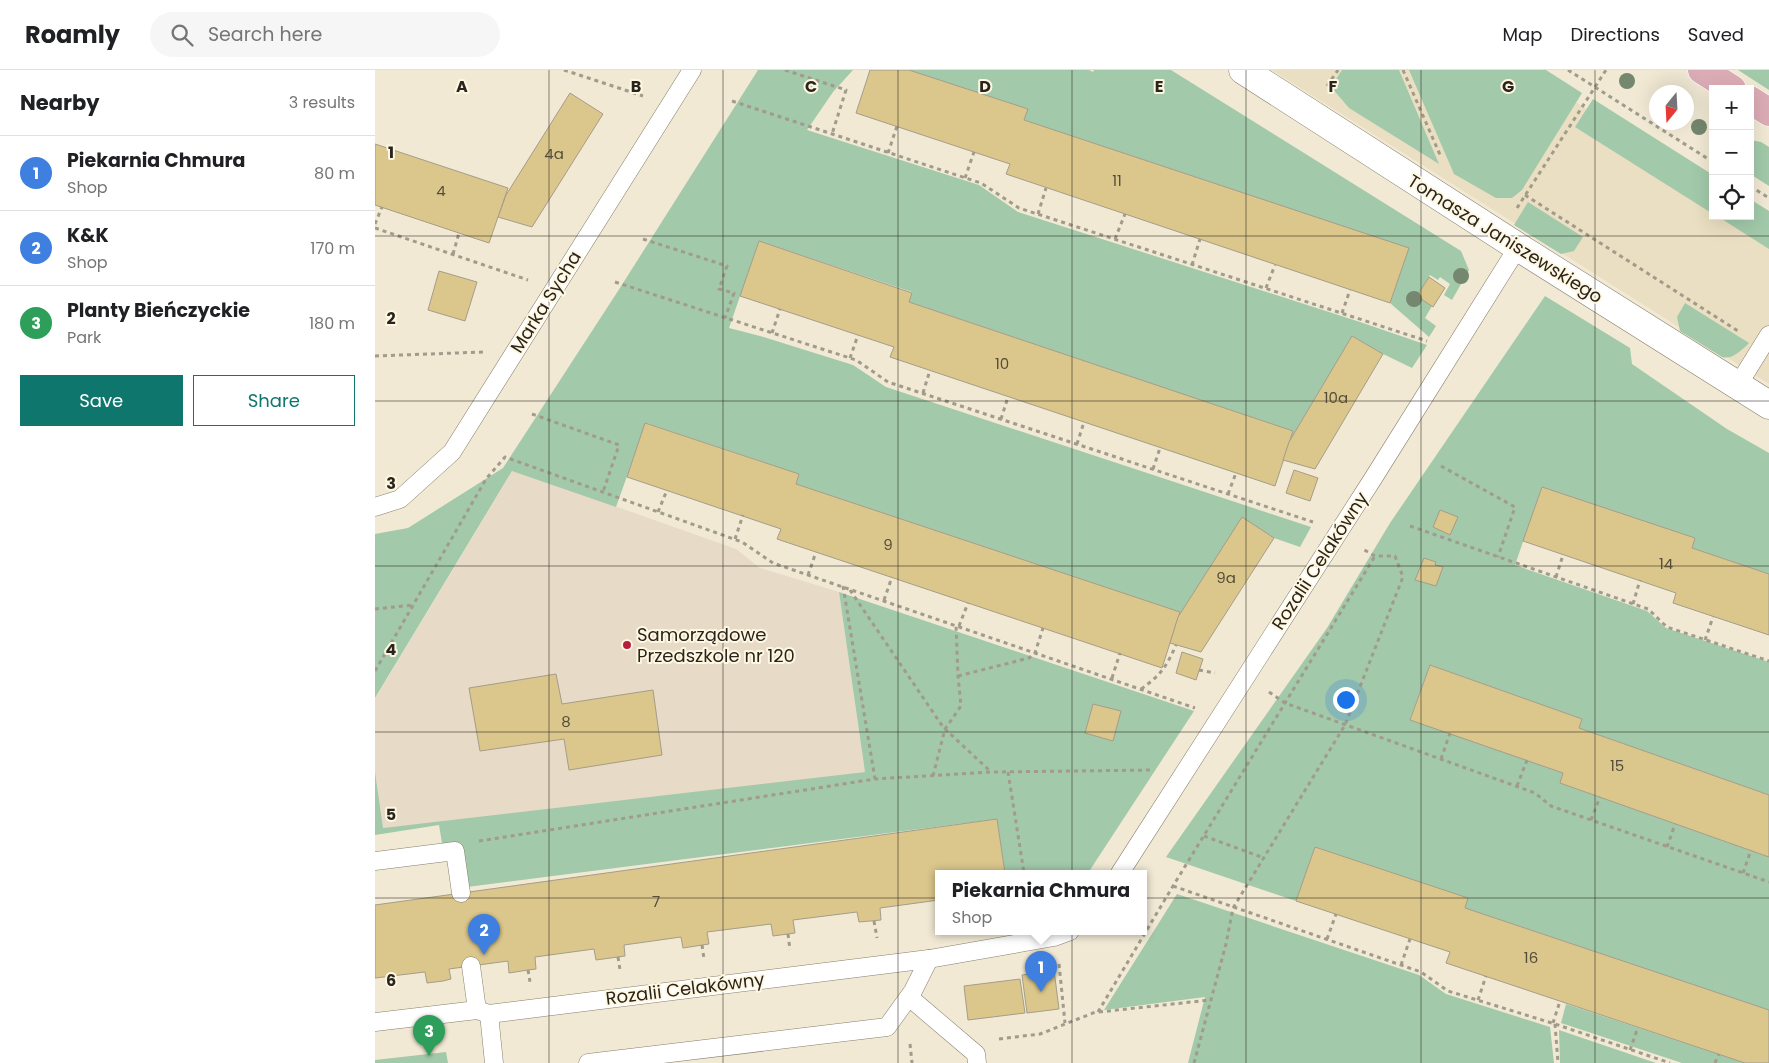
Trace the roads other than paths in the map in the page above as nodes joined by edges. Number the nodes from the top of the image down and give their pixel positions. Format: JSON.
{"nodes":[{"id":1,"x":692,"y":70,"type":"edge"},
{"id":2,"x":1243,"y":70,"type":"edge"},
{"id":3,"x":1703,"y":70,"type":"edge"},
{"id":4,"x":1727,"y":85,"type":"edge"},
{"id":5,"x":1754,"y":103,"type":"edge"},
{"id":6,"x":1769,"y":112,"type":"edge"},
{"id":7,"x":1517,"y":247,"type":"junction"},
{"id":8,"x":1766,"y":341,"type":"edge"},
{"id":9,"x":1738,"y":385,"type":"junction"},
{"id":10,"x":1769,"y":405,"type":"edge"},
{"id":11,"x":375,"y":507,"type":"edge"},
{"id":12,"x":375,"y":862,"type":"edge"},
{"id":13,"x":1122,"y":870,"type":"edge"},
{"id":14,"x":461,"y":893,"type":"dead end"},
{"id":15,"x":1059,"y":935,"type":"edge"},
{"id":16,"x":929,"y":959,"type":"junction"},
{"id":17,"x":471,"y":966,"type":"dead end"},
{"id":18,"x":909,"y":997,"type":"junction"},
{"id":19,"x":483,"y":1012,"type":"junction"},
{"id":20,"x":375,"y":1022,"type":"edge"},
{"id":21,"x":493,"y":1063,"type":"edge"},
{"id":22,"x":588,"y":1063,"type":"edge"},
{"id":23,"x":977,"y":1063,"type":"edge"}],
"edges":[{"from":1,"to":11,"type":"lane","name":"Marka Sycha"},
{"from":2,"to":7,"type":"street","name":"Tomasza Janiszewskiego"},
{"from":3,"to":4,"type":"main road"},
{"from":5,"to":6,"type":"main road"},
{"from":7,"to":9,"type":"street","name":"Tomasza Janiszewskiego"},
{"from":7,"to":13,"type":"lane","name":"Rozalii Celakówny"},
{"from":8,"to":9,"type":"lane"},
{"from":9,"to":10,"type":"street","name":"Tomasza Janiszewskiego"},
{"from":12,"to":14,"type":"lane"},
{"from":15,"to":16,"type":"lane","name":"Rozalii Celakówny"},
{"from":16,"to":18,"type":"lane"},
{"from":16,"to":19,"type":"lane","name":"Rozalii Celakówny"},
{"from":17,"to":19,"type":"lane"},
{"from":18,"to":22,"type":"lane"},
{"from":18,"to":23,"type":"lane"},
{"from":19,"to":20,"type":"lane","name":"Rozalii Celakówny"},
{"from":19,"to":21,"type":"lane"}]}
